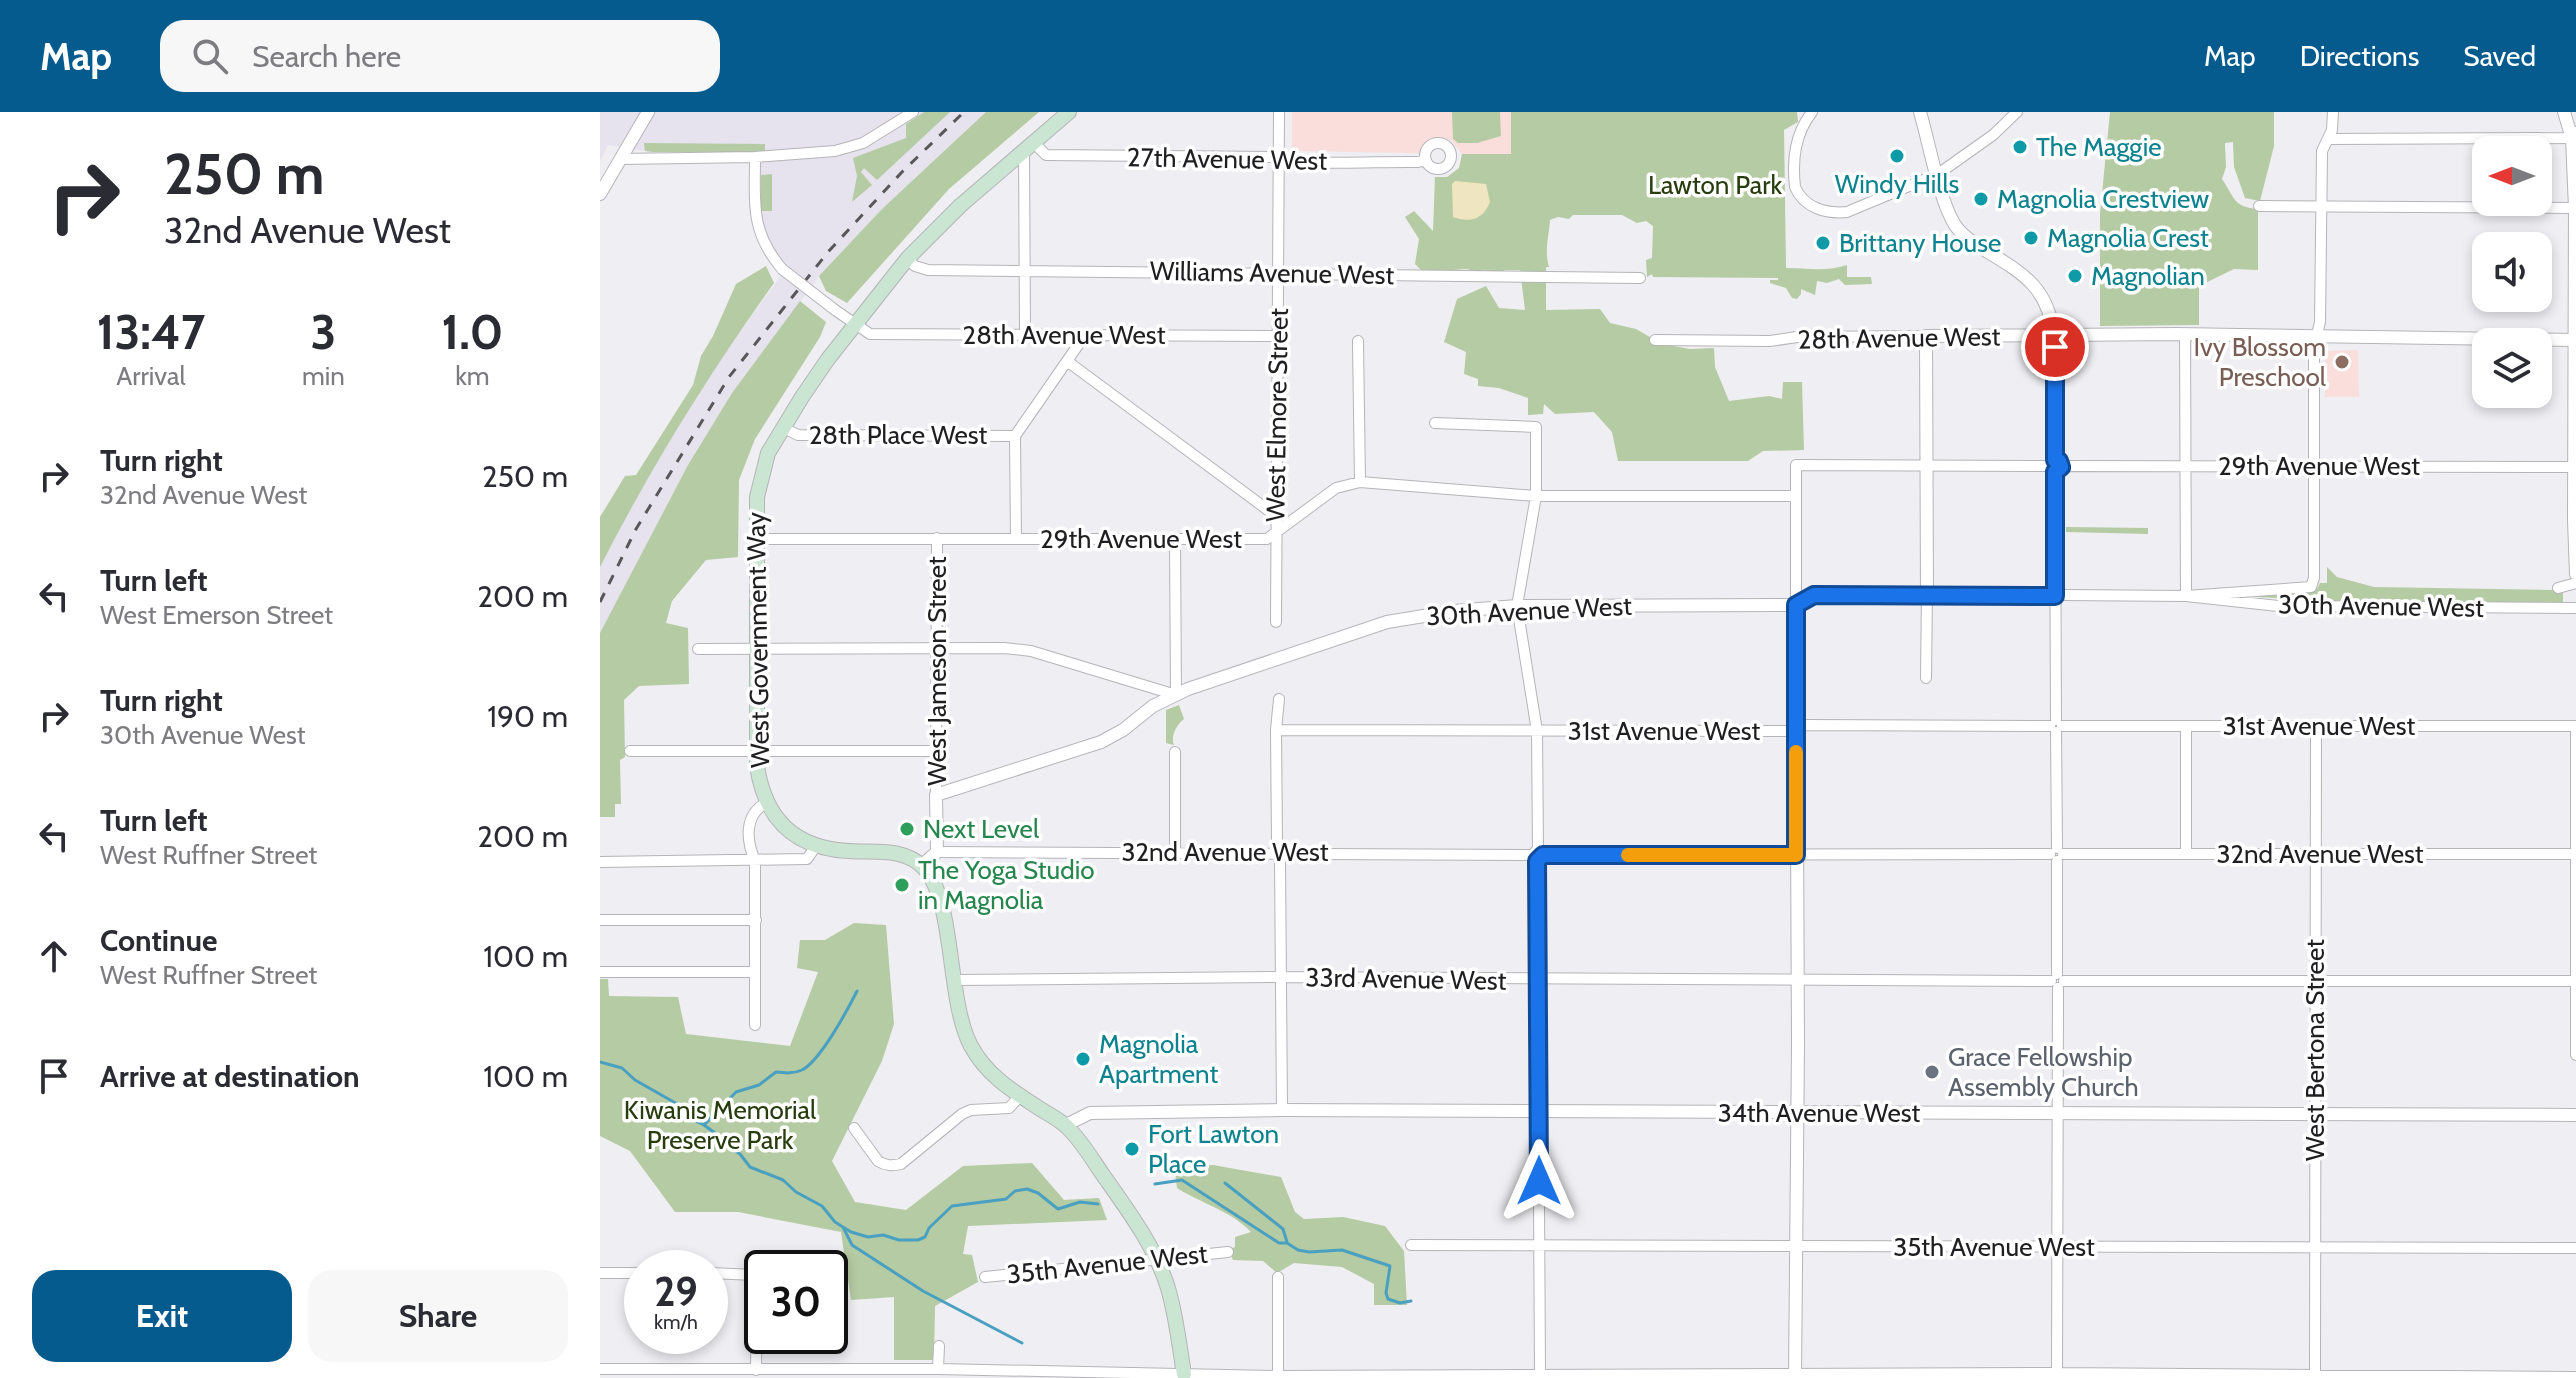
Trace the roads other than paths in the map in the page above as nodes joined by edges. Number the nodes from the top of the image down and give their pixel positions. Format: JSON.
{"nodes":[{"id":1,"x":648,"y":112,"type":"edge"},
{"id":2,"x":913,"y":112,"type":"edge"},
{"id":3,"x":1069,"y":112,"type":"edge"},
{"id":4,"x":1279,"y":112,"type":"edge"},
{"id":5,"x":1920,"y":112,"type":"edge"},
{"id":6,"x":2017,"y":112,"type":"edge"},
{"id":7,"x":2333,"y":112,"type":"edge"},
{"id":8,"x":2564,"y":112,"type":"edge"},
{"id":9,"x":1809,"y":117,"type":"edge"},
{"id":10,"x":2574,"y":134,"type":"edge"},
{"id":11,"x":2329,"y":139,"type":"junction"},
{"id":12,"x":1029,"y":147,"type":"junction"},
{"id":13,"x":755,"y":157,"type":"junction"},
{"id":14,"x":1279,"y":158,"type":"junction"},
{"id":15,"x":620,"y":159,"type":"junction"},
{"id":16,"x":1426,"y":160,"type":"dead end"},
{"id":17,"x":1938,"y":174,"type":"junction"},
{"id":18,"x":600,"y":194,"type":"edge"},
{"id":19,"x":2259,"y":206,"type":"dead end"},
{"id":20,"x":2321,"y":207,"type":"junction"},
{"id":21,"x":2576,"y":208,"type":"edge"},
{"id":22,"x":907,"y":259,"type":"junction"},
{"id":23,"x":1025,"y":270,"type":"junction"},
{"id":24,"x":1278,"y":274,"type":"junction"},
{"id":25,"x":1640,"y":278,"type":"dead end"},
{"id":26,"x":854,"y":325,"type":"junction"},
{"id":27,"x":1025,"y":334,"type":"junction"},
{"id":28,"x":2185,"y":334,"type":"junction"},
{"id":29,"x":1085,"y":335,"type":"junction"},
{"id":30,"x":2054,"y":335,"type":"junction"},
{"id":31,"x":1277,"y":336,"type":"junction"},
{"id":32,"x":1926,"y":336,"type":"junction"},
{"id":33,"x":2316,"y":336,"type":"junction"},
{"id":34,"x":1655,"y":340,"type":"dead end"},
{"id":35,"x":2576,"y":340,"type":"edge"},
{"id":36,"x":1358,"y":341,"type":"dead end"},
{"id":37,"x":1067,"y":361,"type":"junction"},
{"id":38,"x":1435,"y":423,"type":"dead end"},
{"id":39,"x":782,"y":427,"type":"junction"},
{"id":40,"x":1015,"y":436,"type":"junction"},
{"id":41,"x":1926,"y":466,"type":"junction"},
{"id":42,"x":2055,"y":466,"type":"junction"},
{"id":43,"x":2185,"y":466,"type":"junction"},
{"id":44,"x":2315,"y":466,"type":"junction"},
{"id":45,"x":2575,"y":467,"type":"edge"},
{"id":46,"x":1360,"y":482,"type":"junction"},
{"id":47,"x":1536,"y":496,"type":"junction"},
{"id":48,"x":1796,"y":496,"type":"junction"},
{"id":49,"x":1276,"y":516,"type":"junction"},
{"id":50,"x":1276,"y":533,"type":"junction"},
{"id":51,"x":937,"y":538,"type":"junction"},
{"id":52,"x":1016,"y":538,"type":"junction"},
{"id":53,"x":756,"y":539,"type":"junction"},
{"id":54,"x":1175,"y":540,"type":"junction"},
{"id":55,"x":2576,"y":574,"type":"edge"},
{"id":56,"x":2576,"y":583,"type":"edge"},
{"id":57,"x":2558,"y":588,"type":"dead end"},
{"id":58,"x":1927,"y":594,"type":"junction"},
{"id":59,"x":2055,"y":596,"type":"junction"},
{"id":60,"x":2186,"y":596,"type":"junction"},
{"id":61,"x":1796,"y":605,"type":"junction"},
{"id":62,"x":1517,"y":606,"type":"junction"},
{"id":63,"x":2576,"y":608,"type":"edge"},
{"id":64,"x":1276,"y":622,"type":"dead end"},
{"id":65,"x":936,"y":648,"type":"junction"},
{"id":66,"x":698,"y":649,"type":"dead end"},
{"id":67,"x":756,"y":649,"type":"junction"},
{"id":68,"x":1926,"y":678,"type":"dead end"},
{"id":69,"x":1176,"y":695,"type":"junction"},
{"id":70,"x":1279,"y":699,"type":"dead end"},
{"id":71,"x":2056,"y":726,"type":"junction"},
{"id":72,"x":2186,"y":726,"type":"junction"},
{"id":73,"x":2316,"y":726,"type":"junction"},
{"id":74,"x":2576,"y":726,"type":"edge"},
{"id":75,"x":1796,"y":728,"type":"junction"},
{"id":76,"x":1276,"y":730,"type":"junction"},
{"id":77,"x":1537,"y":731,"type":"junction"},
{"id":78,"x":630,"y":751,"type":"dead end"},
{"id":79,"x":757,"y":751,"type":"junction"},
{"id":80,"x":936,"y":751,"type":"junction"},
{"id":81,"x":1175,"y":752,"type":"dead end"},
{"id":82,"x":936,"y":795,"type":"junction"},
{"id":83,"x":766,"y":803,"type":"junction"},
{"id":84,"x":816,"y":846,"type":"junction"},
{"id":85,"x":937,"y":852,"type":"junction"},
{"id":86,"x":1175,"y":852,"type":"junction"},
{"id":87,"x":1278,"y":852,"type":"junction"},
{"id":88,"x":2057,"y":854,"type":"junction"},
{"id":89,"x":2186,"y":854,"type":"junction"},
{"id":90,"x":2315,"y":854,"type":"junction"},
{"id":91,"x":2576,"y":854,"type":"edge"},
{"id":92,"x":1538,"y":855,"type":"junction"},
{"id":93,"x":1796,"y":855,"type":"junction"},
{"id":94,"x":755,"y":861,"type":"junction"},
{"id":95,"x":600,"y":862,"type":"edge"},
{"id":96,"x":922,"y":865,"type":"junction"},
{"id":97,"x":600,"y":920,"type":"edge"},
{"id":98,"x":756,"y":920,"type":"junction"},
{"id":99,"x":600,"y":972,"type":"edge"},
{"id":100,"x":755,"y":972,"type":"junction"},
{"id":101,"x":1281,"y":977,"type":"junction"},
{"id":102,"x":954,"y":980,"type":"junction"},
{"id":103,"x":1797,"y":980,"type":"junction"},
{"id":104,"x":1538,"y":981,"type":"junction"},
{"id":105,"x":2058,"y":981,"type":"junction"},
{"id":106,"x":2316,"y":981,"type":"junction"},
{"id":107,"x":2576,"y":981,"type":"edge"},
{"id":108,"x":755,"y":1025,"type":"dead end"},
{"id":109,"x":2576,"y":1055,"type":"edge"},
{"id":110,"x":1020,"y":1096,"type":"junction"},
{"id":111,"x":1282,"y":1110,"type":"junction"},
{"id":112,"x":1539,"y":1112,"type":"junction"},
{"id":113,"x":1797,"y":1113,"type":"junction"},
{"id":114,"x":2057,"y":1115,"type":"junction"},
{"id":115,"x":2315,"y":1115,"type":"junction"},
{"id":116,"x":2576,"y":1115,"type":"edge"},
{"id":117,"x":1066,"y":1125,"type":"junction"},
{"id":118,"x":854,"y":1128,"type":"dead end"},
{"id":119,"x":1411,"y":1245,"type":"dead end"},
{"id":120,"x":1540,"y":1245,"type":"junction"},
{"id":121,"x":2058,"y":1246,"type":"junction"},
{"id":122,"x":1797,"y":1248,"type":"junction"},
{"id":123,"x":2316,"y":1248,"type":"junction"},
{"id":124,"x":2576,"y":1248,"type":"edge"},
{"id":125,"x":1228,"y":1252,"type":"dead end"},
{"id":126,"x":1156,"y":1258,"type":"junction"},
{"id":127,"x":600,"y":1273,"type":"edge"},
{"id":128,"x":624,"y":1273,"type":"edge"},
{"id":129,"x":728,"y":1274,"type":"edge"},
{"id":130,"x":985,"y":1277,"type":"dead end"},
{"id":131,"x":1278,"y":1277,"type":"dead end"},
{"id":132,"x":939,"y":1346,"type":"dead end"},
{"id":133,"x":600,"y":1369,"type":"edge"},
{"id":134,"x":938,"y":1369,"type":"junction"},
{"id":135,"x":756,"y":1370,"type":"junction"},
{"id":136,"x":1540,"y":1373,"type":"junction"},
{"id":137,"x":2057,"y":1373,"type":"junction"},
{"id":138,"x":2315,"y":1375,"type":"junction"},
{"id":139,"x":1184,"y":1376,"type":"edge"},
{"id":140,"x":1278,"y":1376,"type":"junction"},
{"id":141,"x":1795,"y":1376,"type":"edge"},
{"id":142,"x":2576,"y":1377,"type":"edge"}],
"edges":[{"from":1,"to":15,"type":"street"},
{"from":2,"to":13,"type":"street"},
{"from":3,"to":12,"type":"main road","name":"West Government Way"},
{"from":4,"to":14,"type":"street","name":"West Elmore Street"},
{"from":5,"to":17,"type":"street"},
{"from":6,"to":17,"type":"street"},
{"from":7,"to":11,"type":"street"},
{"from":8,"to":10,"type":"street"},
{"from":9,"to":17,"type":"street"},
{"from":10,"to":11,"type":"street"},
{"from":10,"to":21,"type":"street"},
{"from":11,"to":20,"type":"street"},
{"from":12,"to":14,"type":"street","name":"27th Avenue West"},
{"from":12,"to":22,"type":"main road","name":"West Government Way"},
{"from":12,"to":23,"type":"street"},
{"from":13,"to":15,"type":"street"},
{"from":13,"to":26,"type":"street","bridge":true},
{"from":14,"to":16,"type":"street","name":"27th Avenue West"},
{"from":14,"to":24,"type":"street","name":"West Elmore Street"},
{"from":15,"to":18,"type":"street"},
{"from":17,"to":30,"type":"street"},
{"from":19,"to":20,"type":"street"},
{"from":20,"to":21,"type":"street"},
{"from":20,"to":33,"type":"street"},
{"from":21,"to":35,"type":"street"},
{"from":22,"to":23,"type":"street","name":"Williams Avenue West"},
{"from":22,"to":26,"type":"main road","name":"West Government Way"},
{"from":23,"to":24,"type":"street","name":"Williams Avenue West"},
{"from":23,"to":27,"type":"street"},
{"from":24,"to":25,"type":"street","name":"Williams Avenue West"},
{"from":24,"to":31,"type":"street","name":"West Elmore Street"},
{"from":26,"to":27,"type":"street","name":"28th Avenue West"},
{"from":26,"to":39,"type":"main road","name":"West Government Way"},
{"from":27,"to":29,"type":"street","name":"28th Avenue West"},
{"from":28,"to":30,"type":"street","name":"28th Avenue West"},
{"from":28,"to":33,"type":"street","name":"28th Avenue West"},
{"from":28,"to":43,"type":"street"},
{"from":29,"to":31,"type":"street","name":"28th Avenue West"},
{"from":29,"to":37,"type":"street"},
{"from":30,"to":32,"type":"street","name":"28th Avenue West"},
{"from":30,"to":42,"type":"street"},
{"from":31,"to":49,"type":"street","name":"West Elmore Street"},
{"from":32,"to":34,"type":"street","name":"28th Avenue West"},
{"from":32,"to":41,"type":"street"},
{"from":33,"to":35,"type":"street","name":"28th Avenue West"},
{"from":33,"to":44,"type":"street"},
{"from":35,"to":45,"type":"street"},
{"from":36,"to":46,"type":"street"},
{"from":37,"to":40,"type":"street"},
{"from":37,"to":49,"type":"street"},
{"from":38,"to":47,"type":"street"},
{"from":39,"to":40,"type":"street","name":"28th Place West"},
{"from":39,"to":53,"type":"main road","name":"West Government Way"},
{"from":40,"to":52,"type":"street"},
{"from":41,"to":42,"type":"street","name":"29th Avenue West"},
{"from":41,"to":48,"type":"street","name":"29th Avenue West"},
{"from":41,"to":58,"type":"street"},
{"from":42,"to":43,"type":"street","name":"29th Avenue West"},
{"from":42,"to":59,"type":"street"},
{"from":43,"to":44,"type":"street","name":"29th Avenue West"},
{"from":43,"to":60,"type":"street"},
{"from":44,"to":45,"type":"street","name":"29th Avenue West"},
{"from":44,"to":60,"type":"street","name":"30th Avenue West"},
{"from":45,"to":55,"type":"street"},
{"from":46,"to":47,"type":"street","name":"29th Avenue West"},
{"from":46,"to":50,"type":"street","name":"29th Avenue West"},
{"from":47,"to":48,"type":"street","name":"29th Avenue West"},
{"from":47,"to":62,"type":"street"},
{"from":48,"to":61,"type":"street"},
{"from":49,"to":50,"type":"street","name":"West Elmore Street"},
{"from":50,"to":54,"type":"street","name":"29th Avenue West"},
{"from":50,"to":64,"type":"street","name":"West Elmore Street"},
{"from":51,"to":52,"type":"street","name":"29th Avenue West"},
{"from":51,"to":53,"type":"street","name":"29th Avenue West"},
{"from":51,"to":65,"type":"street","name":"West Jameson Street"},
{"from":52,"to":54,"type":"street","name":"29th Avenue West"},
{"from":53,"to":67,"type":"main road","name":"West Government Way"},
{"from":54,"to":69,"type":"street"},
{"from":56,"to":57,"type":"street"},
{"from":58,"to":59,"type":"street","name":"30th Avenue West"},
{"from":58,"to":61,"type":"street","name":"30th Avenue West"},
{"from":58,"to":68,"type":"street"},
{"from":59,"to":60,"type":"street","name":"30th Avenue West"},
{"from":59,"to":71,"type":"street"},
{"from":60,"to":63,"type":"street","name":"30th Avenue West"},
{"from":61,"to":62,"type":"street","name":"30th Avenue West"},
{"from":61,"to":75,"type":"street"},
{"from":62,"to":69,"type":"street","name":"30th Avenue West"},
{"from":62,"to":77,"type":"street"},
{"from":65,"to":67,"type":"street"},
{"from":65,"to":69,"type":"street"},
{"from":65,"to":80,"type":"street","name":"West Jameson Street"},
{"from":66,"to":67,"type":"street"},
{"from":67,"to":79,"type":"main road","name":"West Government Way"},
{"from":69,"to":82,"type":"street"},
{"from":70,"to":76,"type":"street"},
{"from":71,"to":72,"type":"street","name":"31st Avenue West"},
{"from":71,"to":75,"type":"street","name":"31st Avenue West"},
{"from":71,"to":88,"type":"street"},
{"from":72,"to":73,"type":"street","name":"31st Avenue West"},
{"from":72,"to":89,"type":"street"},
{"from":73,"to":74,"type":"street","name":"31st Avenue West"},
{"from":73,"to":90,"type":"street","name":"West Bertona Street"},
{"from":74,"to":91,"type":"street"},
{"from":75,"to":77,"type":"street","name":"31st Avenue West"},
{"from":75,"to":93,"type":"street"},
{"from":76,"to":77,"type":"street","name":"31st Avenue West"},
{"from":76,"to":87,"type":"street"},
{"from":77,"to":92,"type":"street"},
{"from":78,"to":79,"type":"street"},
{"from":79,"to":80,"type":"street"},
{"from":79,"to":83,"type":"main road","name":"West Government Way"},
{"from":80,"to":82,"type":"street","name":"West Jameson Street"},
{"from":81,"to":86,"type":"street"},
{"from":82,"to":85,"type":"street","name":"West Jameson Street"},
{"from":83,"to":84,"type":"main road","name":"West Government Way"},
{"from":83,"to":94,"type":"street"},
{"from":84,"to":94,"type":"street"},
{"from":84,"to":96,"type":"main road","name":"West Government Way"},
{"from":85,"to":86,"type":"street","name":"32nd Avenue West"},
{"from":85,"to":96,"type":"street"},
{"from":86,"to":87,"type":"street","name":"32nd Avenue West"},
{"from":87,"to":92,"type":"street","name":"32nd Avenue West"},
{"from":87,"to":101,"type":"street"},
{"from":88,"to":89,"type":"street","name":"32nd Avenue West"},
{"from":88,"to":93,"type":"street","name":"32nd Avenue West"},
{"from":88,"to":105,"type":"street"},
{"from":89,"to":90,"type":"street","name":"32nd Avenue West"},
{"from":90,"to":91,"type":"street","name":"32nd Avenue West"},
{"from":90,"to":106,"type":"street","name":"West Bertona Street"},
{"from":91,"to":107,"type":"street"},
{"from":92,"to":93,"type":"street","name":"32nd Avenue West"},
{"from":92,"to":104,"type":"street"},
{"from":93,"to":103,"type":"street"},
{"from":94,"to":95,"type":"street"},
{"from":94,"to":98,"type":"street"},
{"from":96,"to":102,"type":"main road"},
{"from":97,"to":98,"type":"street"},
{"from":98,"to":100,"type":"street"},
{"from":99,"to":100,"type":"street"},
{"from":100,"to":108,"type":"street"},
{"from":101,"to":102,"type":"street","name":"33rd Avenue West"},
{"from":101,"to":104,"type":"street","name":"33rd Avenue West"},
{"from":101,"to":111,"type":"street"},
{"from":102,"to":110,"type":"main road"},
{"from":103,"to":104,"type":"street","name":"33rd Avenue West"},
{"from":103,"to":105,"type":"street","name":"33rd Avenue West"},
{"from":103,"to":113,"type":"street"},
{"from":104,"to":112,"type":"street"},
{"from":105,"to":106,"type":"street","name":"33rd Avenue West"},
{"from":105,"to":114,"type":"street"},
{"from":106,"to":107,"type":"street","name":"33rd Avenue West"},
{"from":106,"to":115,"type":"street","name":"West Bertona Street"},
{"from":107,"to":109,"type":"street"},
{"from":110,"to":117,"type":"main road"},
{"from":110,"to":118,"type":"street"},
{"from":111,"to":112,"type":"street","name":"34th Avenue West"},
{"from":111,"to":117,"type":"street","name":"34th Avenue West"},
{"from":112,"to":113,"type":"street","name":"34th Avenue West"},
{"from":112,"to":120,"type":"street"},
{"from":113,"to":114,"type":"street","name":"34th Avenue West"},
{"from":113,"to":122,"type":"street"},
{"from":114,"to":115,"type":"street","name":"34th Avenue West"},
{"from":114,"to":121,"type":"street"},
{"from":115,"to":116,"type":"street","name":"34th Avenue West"},
{"from":115,"to":123,"type":"street","name":"West Bertona Street"},
{"from":117,"to":126,"type":"main road"},
{"from":119,"to":120,"type":"street","name":"35th Avenue West"},
{"from":120,"to":122,"type":"street","name":"35th Avenue West"},
{"from":120,"to":136,"type":"street"},
{"from":121,"to":122,"type":"street","name":"35th Avenue West"},
{"from":121,"to":123,"type":"street","name":"35th Avenue West"},
{"from":121,"to":137,"type":"street"},
{"from":122,"to":141,"type":"street"},
{"from":123,"to":124,"type":"street","name":"35th Avenue West"},
{"from":123,"to":138,"type":"street","name":"West Bertona Street"},
{"from":125,"to":126,"type":"street","name":"35th Avenue West"},
{"from":126,"to":130,"type":"street","name":"35th Avenue West"},
{"from":126,"to":139,"type":"main road"},
{"from":127,"to":128,"type":"street"},
{"from":129,"to":135,"type":"street"},
{"from":131,"to":140,"type":"street"},
{"from":132,"to":134,"type":"street"},
{"from":133,"to":135,"type":"street"},
{"from":134,"to":135,"type":"street"},
{"from":134,"to":139,"type":"street"},
{"from":136,"to":140,"type":"street"},
{"from":136,"to":141,"type":"street"},
{"from":137,"to":138,"type":"street"},
{"from":137,"to":141,"type":"street"},
{"from":138,"to":142,"type":"street"},
{"from":139,"to":140,"type":"street"}]}
